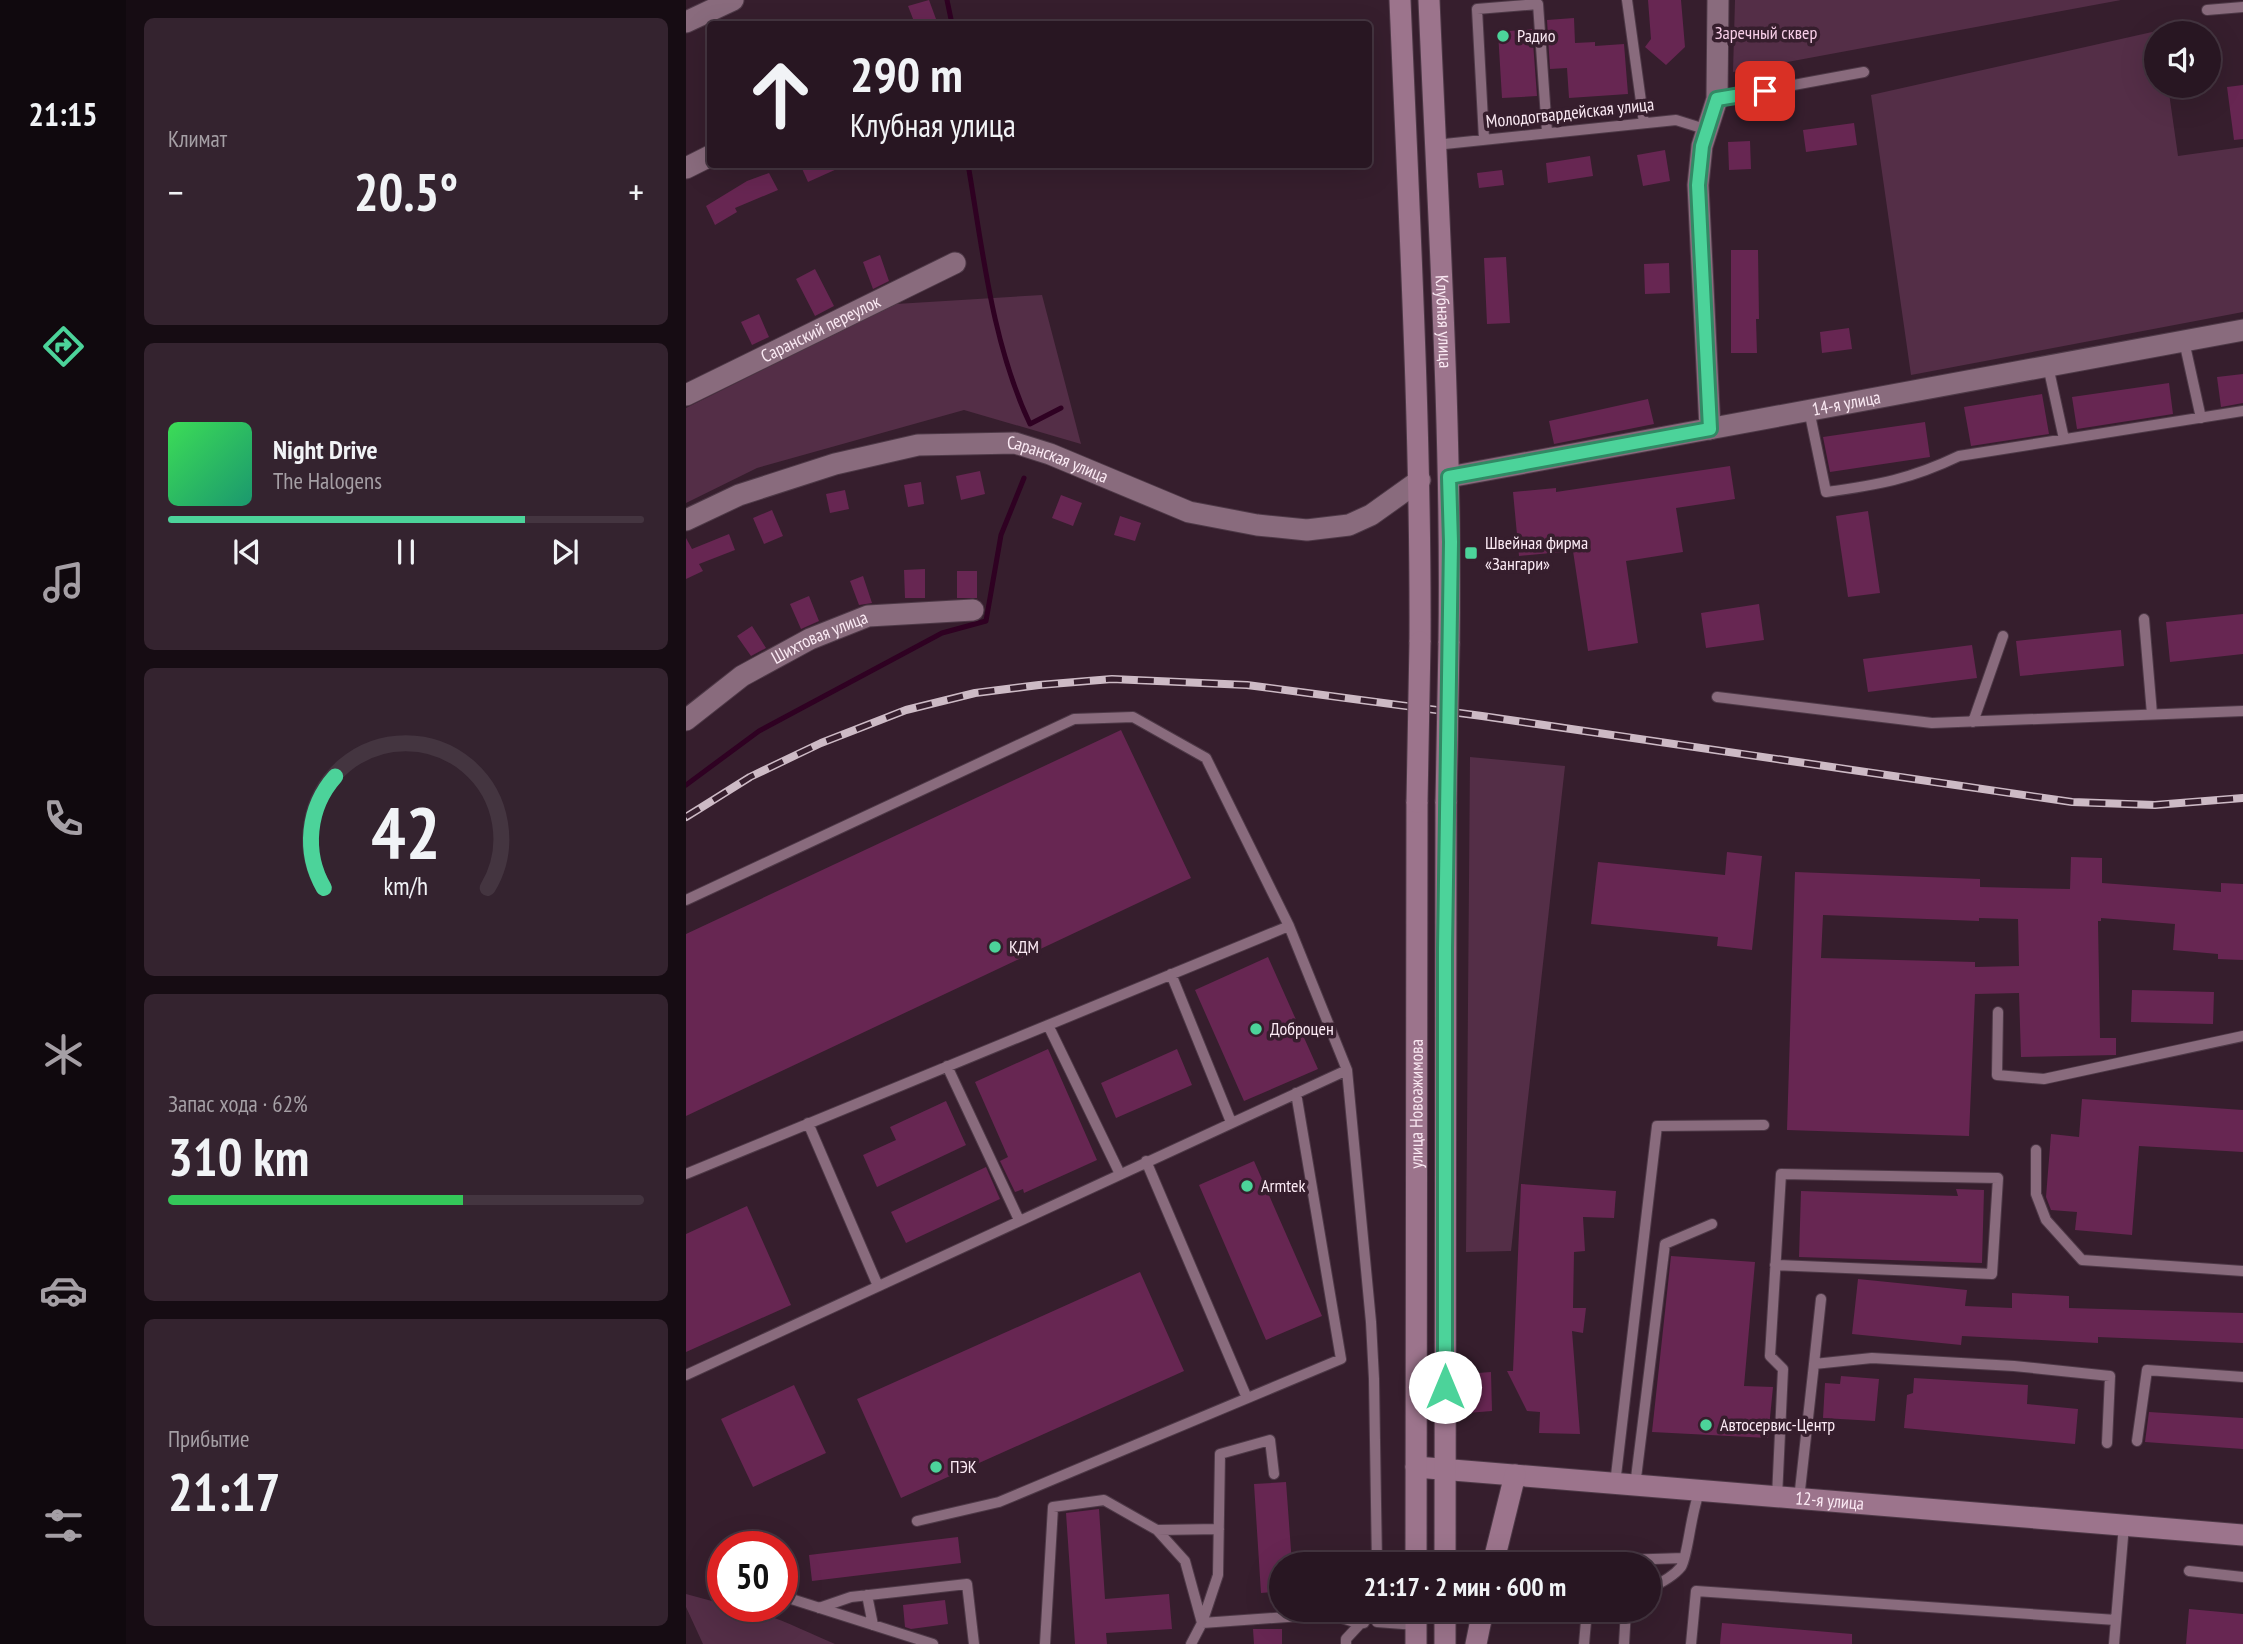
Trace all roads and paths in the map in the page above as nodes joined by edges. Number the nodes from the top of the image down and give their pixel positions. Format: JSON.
{"nodes":[{"id":1,"x":733,"y":0,"type":"edge"},
{"id":2,"x":1401,"y":0,"type":"edge"},
{"id":3,"x":1429,"y":0,"type":"edge"},
{"id":4,"x":1627,"y":0,"type":"edge"},
{"id":5,"x":1718,"y":0,"type":"edge"},
{"id":6,"x":2243,"y":7,"type":"edge"},
{"id":7,"x":2207,"y":10,"type":"dead end"},
{"id":8,"x":686,"y":22,"type":"edge"},
{"id":9,"x":1864,"y":72,"type":"dead end"},
{"id":10,"x":1717,"y":99,"type":"junction"},
{"id":11,"x":1644,"y":123,"type":"junction"},
{"id":12,"x":1708,"y":130,"type":"junction"},
{"id":13,"x":1547,"y":132,"type":"junction"},
{"id":14,"x":1484,"y":139,"type":"junction"},
{"id":15,"x":1435,"y":145,"type":"junction"},
{"id":16,"x":707,"y":158,"type":"edge"},
{"id":17,"x":686,"y":168,"type":"edge"},
{"id":18,"x":955,"y":262,"type":"dead end"},
{"id":19,"x":2243,"y":330,"type":"edge"},
{"id":20,"x":2184,"y":341,"type":"junction"},
{"id":21,"x":2048,"y":366,"type":"junction"},
{"id":22,"x":686,"y":395,"type":"edge"},
{"id":23,"x":1809,"y":410,"type":"junction"},
{"id":24,"x":2243,"y":411,"type":"edge"},
{"id":25,"x":2201,"y":418,"type":"junction"},
{"id":26,"x":1710,"y":429,"type":"junction"},
{"id":27,"x":2064,"y":439,"type":"junction"},
{"id":28,"x":1449,"y":477,"type":"junction"},
{"id":29,"x":1420,"y":480,"type":"junction"},
{"id":30,"x":686,"y":520,"type":"edge"},
{"id":31,"x":973,"y":610,"type":"dead end"},
{"id":32,"x":2144,"y":619,"type":"dead end"},
{"id":33,"x":2003,"y":636,"type":"dead end"},
{"id":34,"x":1420,"y":642,"type":"joint"},
{"id":35,"x":1449,"y":643,"type":"joint"},
{"id":36,"x":1717,"y":697,"type":"dead end"},
{"id":37,"x":2243,"y":711,"type":"edge"},
{"id":38,"x":2152,"y":714,"type":"junction"},
{"id":39,"x":686,"y":720,"type":"edge"},
{"id":40,"x":1973,"y":722,"type":"junction"},
{"id":41,"x":686,"y":900,"type":"edge"},
{"id":42,"x":1289,"y":926,"type":"junction"},
{"id":43,"x":1171,"y":974,"type":"junction"},
{"id":44,"x":1998,"y":1012,"type":"dead end"},
{"id":45,"x":1048,"y":1025,"type":"junction"},
{"id":46,"x":2243,"y":1036,"type":"edge"},
{"id":47,"x":947,"y":1066,"type":"junction"},
{"id":48,"x":1347,"y":1070,"type":"junction"},
{"id":49,"x":1296,"y":1093,"type":"junction"},
{"id":50,"x":1231,"y":1122,"type":"junction"},
{"id":51,"x":808,"y":1123,"type":"junction"},
{"id":52,"x":1764,"y":1125,"type":"dead end"},
{"id":53,"x":2036,"y":1150,"type":"dead end"},
{"id":54,"x":1146,"y":1161,"type":"junction"},
{"id":55,"x":686,"y":1174,"type":"edge"},
{"id":56,"x":1120,"y":1174,"type":"junction"},
{"id":57,"x":1020,"y":1220,"type":"junction"},
{"id":58,"x":1712,"y":1224,"type":"dead end"},
{"id":59,"x":1775,"y":1265,"type":"junction"},
{"id":60,"x":2243,"y":1270,"type":"edge"},
{"id":61,"x":878,"y":1286,"type":"junction"},
{"id":62,"x":1821,"y":1300,"type":"dead end"},
{"id":63,"x":1814,"y":1364,"type":"junction"},
{"id":64,"x":686,"y":1375,"type":"edge"},
{"id":65,"x":2243,"y":1377,"type":"edge"},
{"id":66,"x":1247,"y":1398,"type":"junction"},
{"id":67,"x":2137,"y":1441,"type":"dead end"},
{"id":68,"x":2107,"y":1443,"type":"dead end"},
{"id":69,"x":1416,"y":1467,"type":"junction"},
{"id":70,"x":1445,"y":1469,"type":"junction"},
{"id":71,"x":1273,"y":1474,"type":"dead end"},
{"id":72,"x":1515,"y":1475,"type":"junction"},
{"id":73,"x":1625,"y":1485,"type":"junction"},
{"id":74,"x":1700,"y":1491,"type":"junction"},
{"id":75,"x":1777,"y":1497,"type":"junction"},
{"id":76,"x":1799,"y":1499,"type":"junction"},
{"id":77,"x":917,"y":1521,"type":"dead end"},
{"id":78,"x":2124,"y":1525,"type":"junction"},
{"id":79,"x":1219,"y":1529,"type":"junction"},
{"id":80,"x":1157,"y":1530,"type":"junction"},
{"id":81,"x":2243,"y":1535,"type":"edge"},
{"id":82,"x":1377,"y":1552,"type":"edge"},
{"id":83,"x":1416,"y":1552,"type":"edge"},
{"id":84,"x":1445,"y":1552,"type":"edge"},
{"id":85,"x":1496,"y":1552,"type":"edge"},
{"id":86,"x":1684,"y":1558,"type":"junction"},
{"id":87,"x":1661,"y":1559,"type":"edge"},
{"id":88,"x":2189,"y":1571,"type":"dead end"},
{"id":89,"x":2243,"y":1577,"type":"edge"},
{"id":90,"x":1661,"y":1583,"type":"edge"},
{"id":91,"x":867,"y":1595,"type":"junction"},
{"id":92,"x":798,"y":1601,"type":"edge"},
{"id":93,"x":820,"y":1608,"type":"junction"},
{"id":94,"x":2116,"y":1620,"type":"junction"},
{"id":95,"x":1364,"y":1622,"type":"edge"},
{"id":96,"x":1445,"y":1622,"type":"edge"},
{"id":97,"x":1481,"y":1622,"type":"edge"},
{"id":98,"x":1586,"y":1622,"type":"edge"},
{"id":99,"x":1625,"y":1622,"type":"edge"},
{"id":100,"x":1202,"y":1623,"type":"junction"},
{"id":101,"x":1360,"y":1624,"type":"junction"},
{"id":102,"x":873,"y":1625,"type":"junction"},
{"id":103,"x":933,"y":1644,"type":"edge"},
{"id":104,"x":974,"y":1644,"type":"edge"},
{"id":105,"x":1045,"y":1644,"type":"edge"},
{"id":106,"x":1191,"y":1644,"type":"edge"},
{"id":107,"x":1346,"y":1644,"type":"edge"},
{"id":108,"x":1445,"y":1644,"type":"edge"},
{"id":109,"x":1476,"y":1644,"type":"edge"},
{"id":110,"x":1584,"y":1644,"type":"edge"},
{"id":111,"x":1624,"y":1644,"type":"edge"},
{"id":112,"x":1692,"y":1644,"type":"edge"},
{"id":113,"x":2114,"y":1644,"type":"edge"}],
"edges":[{"from":1,"to":8,"type":"street"},
{"from":2,"to":29,"type":"main road","name":"Клубная улица"},
{"from":3,"to":15,"type":"main road","name":"Клубная улица"},
{"from":4,"to":11,"type":"lane"},
{"from":5,"to":10,"type":"street"},
{"from":6,"to":7,"type":"lane"},
{"from":9,"to":10,"type":"lane"},
{"from":10,"to":12,"type":"street"},
{"from":11,"to":12,"type":"lane","name":"Молодогвардейская улица"},
{"from":11,"to":13,"type":"lane","name":"Молодогвардейская улица"},
{"from":12,"to":26,"type":"street"},
{"from":13,"to":14,"type":"lane","name":"Молодогвардейская улица"},
{"from":13,"to":14,"type":"lane"},
{"from":14,"to":15,"type":"lane","name":"Молодогвардейская улица"},
{"from":15,"to":28,"type":"main road","name":"Клубная улица"},
{"from":16,"to":17,"type":"street"},
{"from":18,"to":22,"type":"street","name":"Саранский переулок"},
{"from":19,"to":20,"type":"street","name":"14-я улица"},
{"from":20,"to":21,"type":"street","name":"14-я улица"},
{"from":20,"to":25,"type":"lane"},
{"from":21,"to":23,"type":"street","name":"14-я улица"},
{"from":21,"to":27,"type":"lane"},
{"from":23,"to":26,"type":"street","name":"14-я улица"},
{"from":23,"to":27,"type":"lane"},
{"from":24,"to":25,"type":"lane"},
{"from":25,"to":27,"type":"lane"},
{"from":26,"to":28,"type":"street","name":"14-я улица"},
{"from":28,"to":29,"type":"main road"},
{"from":28,"to":35,"type":"main road","name":"Клубная улица"},
{"from":29,"to":30,"type":"street","name":"Саранская улица"},
{"from":29,"to":34,"type":"main road","name":"Клубная улица"},
{"from":31,"to":39,"type":"street","name":"Шихтовая улица"},
{"from":32,"to":38,"type":"lane"},
{"from":33,"to":40,"type":"lane"},
{"from":34,"to":69,"type":"main road","name":"улица Новоажимова","bridge":true},
{"from":35,"to":70,"type":"main road","name":"улица Новоажимова","bridge":true},
{"from":36,"to":40,"type":"lane"},
{"from":37,"to":38,"type":"lane"},
{"from":38,"to":40,"type":"lane"},
{"from":41,"to":42,"type":"lane"},
{"from":42,"to":43,"type":"lane"},
{"from":42,"to":48,"type":"lane"},
{"from":43,"to":45,"type":"lane"},
{"from":43,"to":50,"type":"lane"},
{"from":44,"to":46,"type":"lane"},
{"from":45,"to":47,"type":"lane"},
{"from":45,"to":56,"type":"lane"},
{"from":47,"to":51,"type":"lane"},
{"from":47,"to":57,"type":"lane"},
{"from":48,"to":49,"type":"lane"},
{"from":48,"to":82,"type":"lane"},
{"from":49,"to":50,"type":"lane"},
{"from":49,"to":66,"type":"lane"},
{"from":50,"to":54,"type":"lane"},
{"from":51,"to":55,"type":"lane"},
{"from":51,"to":61,"type":"lane"},
{"from":52,"to":73,"type":"lane"},
{"from":53,"to":60,"type":"lane"},
{"from":54,"to":56,"type":"lane"},
{"from":54,"to":66,"type":"lane"},
{"from":56,"to":57,"type":"lane"},
{"from":57,"to":61,"type":"lane"},
{"from":58,"to":73,"type":"lane"},
{"from":59,"to":59,"type":"lane"},
{"from":59,"to":75,"type":"lane"},
{"from":61,"to":64,"type":"lane"},
{"from":62,"to":63,"type":"lane"},
{"from":63,"to":68,"type":"lane"},
{"from":63,"to":76,"type":"lane"},
{"from":65,"to":67,"type":"lane"},
{"from":66,"to":77,"type":"lane"},
{"from":69,"to":70,"type":"main road","name":"12-я улица"},
{"from":69,"to":83,"type":"main road","name":"улица Новоажимова"},
{"from":70,"to":72,"type":"main road","name":"12-я улица"},
{"from":70,"to":84,"type":"main road","name":"улица Новоажимова"},
{"from":71,"to":79,"type":"lane"},
{"from":72,"to":73,"type":"main road","name":"12-я улица"},
{"from":72,"to":85,"type":"main road"},
{"from":73,"to":74,"type":"main road","name":"12-я улица"},
{"from":74,"to":75,"type":"main road","name":"12-я улица"},
{"from":74,"to":86,"type":"lane"},
{"from":75,"to":76,"type":"main road","name":"12-я улица"},
{"from":76,"to":78,"type":"main road","name":"12-я улица"},
{"from":78,"to":81,"type":"main road","name":"12-я улица"},
{"from":78,"to":94,"type":"lane"},
{"from":79,"to":80,"type":"lane"},
{"from":79,"to":100,"type":"lane"},
{"from":80,"to":100,"type":"lane"},
{"from":80,"to":105,"type":"lane"},
{"from":86,"to":87,"type":"lane"},
{"from":86,"to":90,"type":"lane"},
{"from":88,"to":89,"type":"lane"},
{"from":91,"to":93,"type":"lane"},
{"from":91,"to":102,"type":"lane"},
{"from":91,"to":104,"type":"lane"},
{"from":92,"to":93,"type":"lane"},
{"from":93,"to":102,"type":"lane"},
{"from":94,"to":112,"type":"lane"},
{"from":94,"to":113,"type":"lane"},
{"from":95,"to":101,"type":"lane"},
{"from":96,"to":108,"type":"main road"},
{"from":97,"to":109,"type":"main road"},
{"from":98,"to":110,"type":"lane"},
{"from":99,"to":111,"type":"lane"},
{"from":100,"to":101,"type":"lane"},
{"from":100,"to":106,"type":"lane"},
{"from":101,"to":107,"type":"lane"},
{"from":102,"to":103,"type":"lane"}]}
